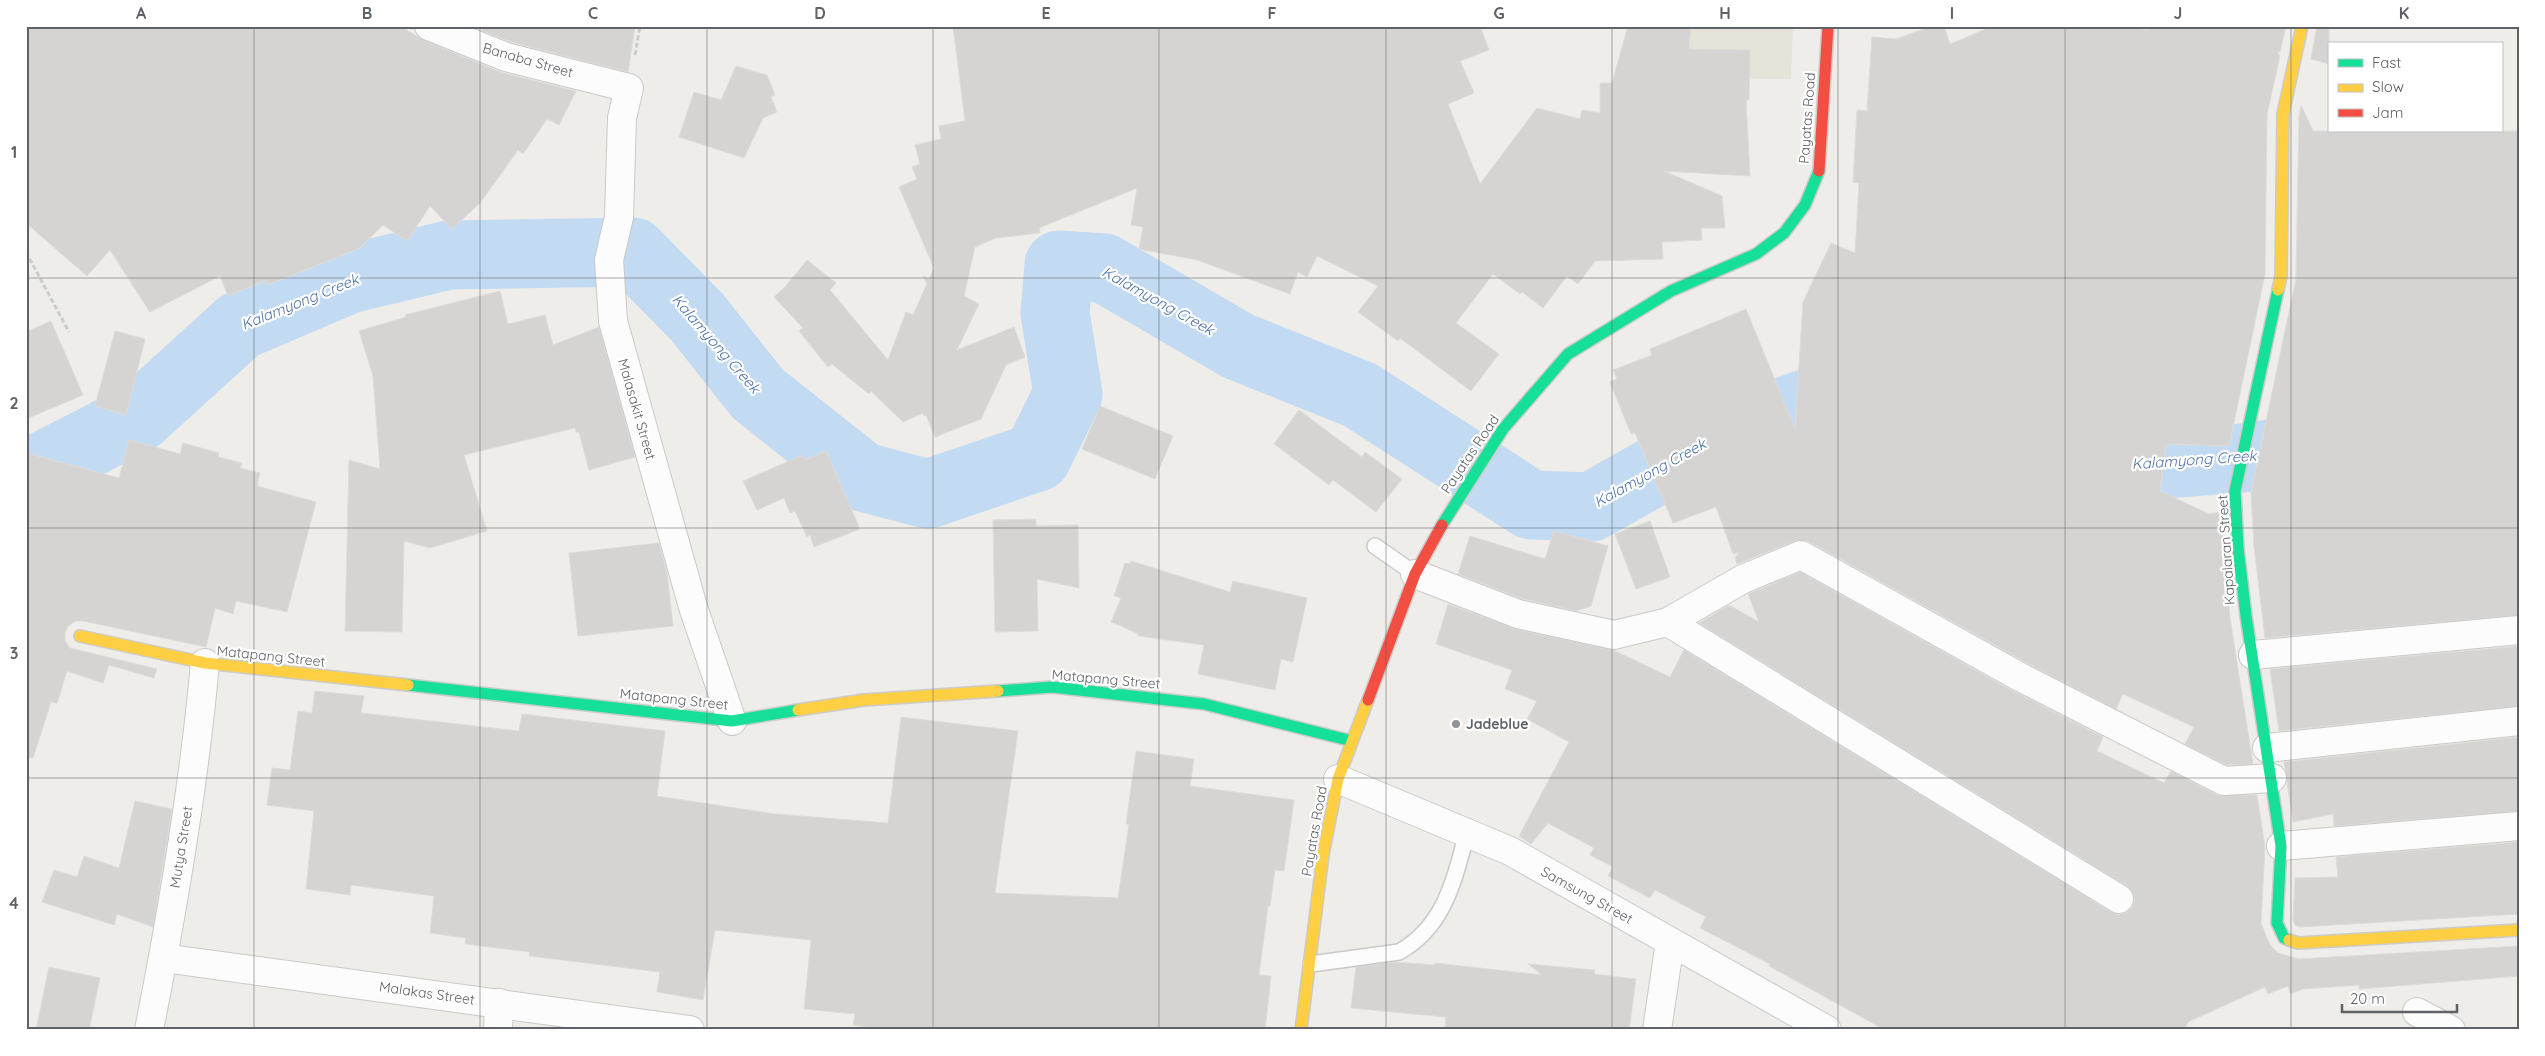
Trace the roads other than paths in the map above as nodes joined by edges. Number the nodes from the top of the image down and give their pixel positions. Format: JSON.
{"nodes":[{"id":1,"x":429,"y":26,"type":"edge"},
{"id":2,"x":1828,"y":26,"type":"edge"},
{"id":3,"x":2302,"y":26,"type":"edge"},
{"id":4,"x":629,"y":88,"type":"joint"},
{"id":5,"x":1375,"y":546,"type":"dead end"},
{"id":6,"x":1415,"y":574,"type":"junction"},
{"id":7,"x":1668,"y":622,"type":"junction"},
{"id":8,"x":2519,"y":630,"type":"edge"},
{"id":9,"x":80,"y":636,"type":"dead end"},
{"id":10,"x":2253,"y":655,"type":"junction"},
{"id":11,"x":205,"y":664,"type":"junction"},
{"id":12,"x":2519,"y":720,"type":"edge"},
{"id":13,"x":732,"y":721,"type":"junction"},
{"id":14,"x":1352,"y":741,"type":"junction"},
{"id":15,"x":2267,"y":748,"type":"junction"},
{"id":16,"x":2272,"y":778,"type":"junction"},
{"id":17,"x":1338,"y":779,"type":"junction"},
{"id":18,"x":2519,"y":826,"type":"edge"},
{"id":19,"x":1467,"y":833,"type":"junction"},
{"id":20,"x":2281,"y":846,"type":"junction"},
{"id":21,"x":2119,"y":899,"type":"dead end"},
{"id":22,"x":2519,"y":930,"type":"edge"},
{"id":23,"x":1670,"y":942,"type":"junction"},
{"id":24,"x":163,"y":958,"type":"junction"},
{"id":25,"x":1311,"y":964,"type":"junction"},
{"id":26,"x":499,"y":1003,"type":"junction"},
{"id":27,"x":2418,"y":1012,"type":"dead end"},
{"id":28,"x":149,"y":1030,"type":"edge"},
{"id":29,"x":498,"y":1030,"type":"edge"},
{"id":30,"x":690,"y":1030,"type":"edge"},
{"id":31,"x":1301,"y":1030,"type":"edge"},
{"id":32,"x":1657,"y":1030,"type":"edge"},
{"id":33,"x":1827,"y":1030,"type":"edge"},
{"id":34,"x":2451,"y":1030,"type":"edge"}],
"edges":[{"from":1,"to":4,"type":"street","name":"Banaba Street"},
{"from":2,"to":6,"type":"street","name":"Payatas Road"},
{"from":3,"to":10,"type":"street","name":"Kapalaran Street"},
{"from":4,"to":13,"type":"street","name":"Malasakit Street"},
{"from":5,"to":6,"type":"lane"},
{"from":6,"to":7,"type":"street"},
{"from":6,"to":14,"type":"street","name":"Payatas Road"},
{"from":7,"to":16,"type":"street"},
{"from":7,"to":21,"type":"street"},
{"from":8,"to":10,"type":"street"},
{"from":9,"to":11,"type":"street","name":"Matapang Street"},
{"from":10,"to":15,"type":"street","name":"Kapalaran Street"},
{"from":11,"to":13,"type":"street","name":"Matapang Street"},
{"from":11,"to":24,"type":"street","name":"Mutya Street"},
{"from":12,"to":15,"type":"street"},
{"from":13,"to":14,"type":"street","name":"Matapang Street"},
{"from":14,"to":17,"type":"street","name":"Payatas Road"},
{"from":15,"to":16,"type":"street","name":"Kapalaran Street"},
{"from":16,"to":20,"type":"street","name":"Kapalaran Street"},
{"from":17,"to":19,"type":"street","name":"Samsung Street"},
{"from":17,"to":25,"type":"street","name":"Payatas Road"},
{"from":18,"to":20,"type":"street"},
{"from":19,"to":23,"type":"street","name":"Samsung Street"},
{"from":19,"to":25,"type":"lane"},
{"from":20,"to":22,"type":"street","name":"Kapalaran Street"},
{"from":23,"to":32,"type":"street"},
{"from":23,"to":33,"type":"street","name":"Samsung Street"},
{"from":24,"to":26,"type":"street","name":"Malakas Street"},
{"from":24,"to":28,"type":"street","name":"Mutya Street"},
{"from":25,"to":31,"type":"street","name":"Payatas Road"},
{"from":26,"to":29,"type":"street"},
{"from":26,"to":30,"type":"street","name":"Malakas Street"},
{"from":27,"to":34,"type":"street"}]}
